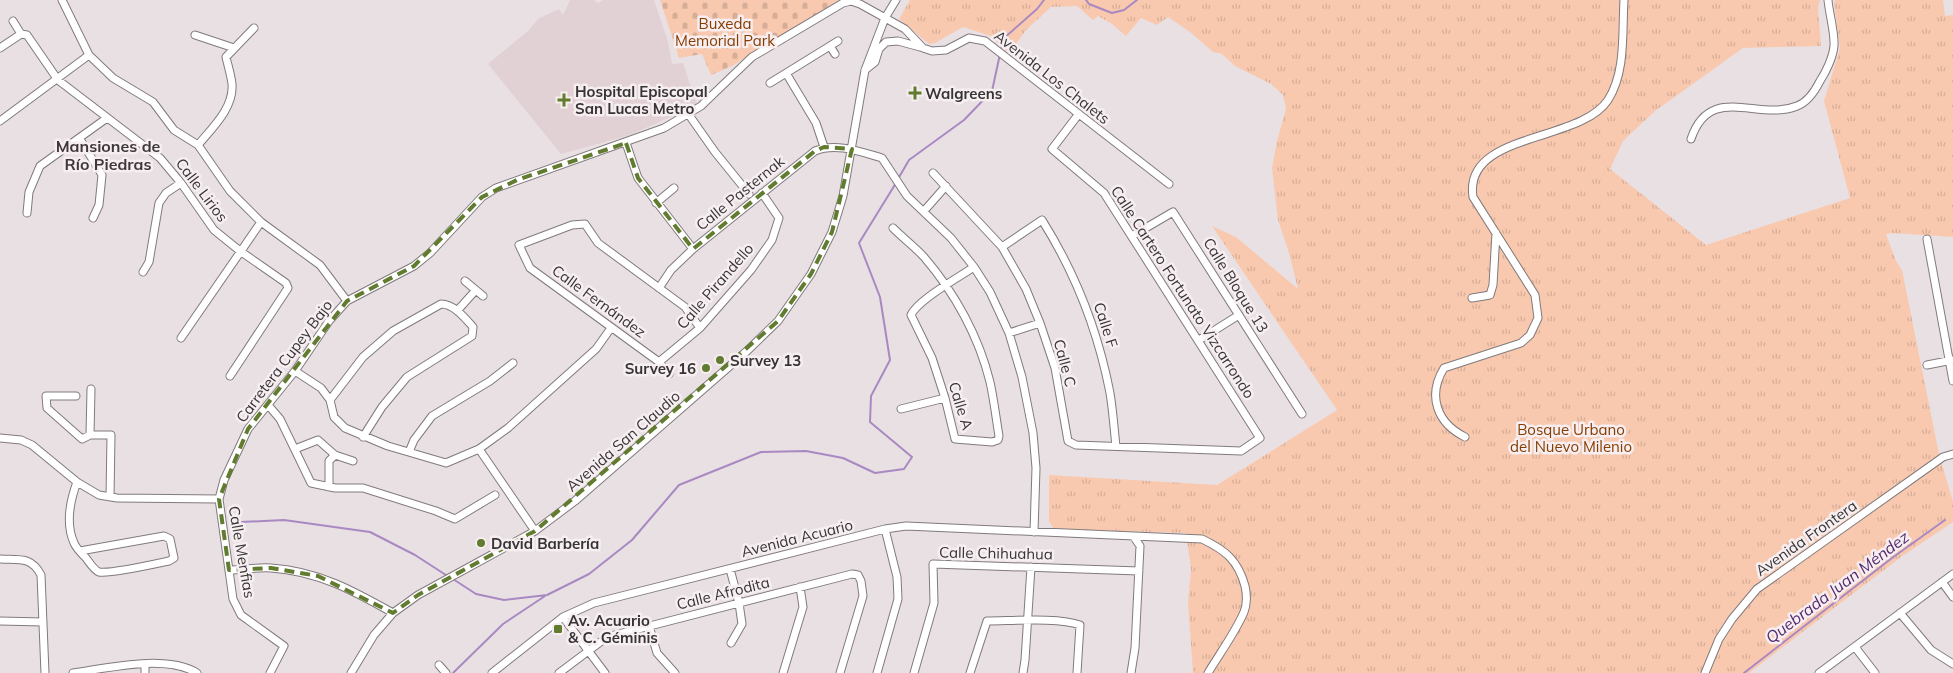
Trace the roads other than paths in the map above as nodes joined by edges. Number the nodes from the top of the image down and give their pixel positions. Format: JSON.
{"nodes":[{"id":1,"x":62,"y":0,"type":"edge"},
{"id":2,"x":896,"y":0,"type":"edge"},
{"id":3,"x":1624,"y":0,"type":"edge"},
{"id":4,"x":1828,"y":0,"type":"edge"},
{"id":5,"x":885,"y":18,"type":"junction"},
{"id":6,"x":13,"y":21,"type":"dead end"},
{"id":7,"x":254,"y":28,"type":"dead end"},
{"id":8,"x":21,"y":34,"type":"junction"},
{"id":9,"x":194,"y":34,"type":"dead end"},
{"id":10,"x":838,"y":41,"type":"dead end"},
{"id":11,"x":830,"y":46,"type":"junction"},
{"id":12,"x":0,"y":48,"type":"edge"},
{"id":13,"x":234,"y":48,"type":"junction"},
{"id":14,"x":923,"y":48,"type":"junction"},
{"id":15,"x":835,"y":54,"type":"dead end"},
{"id":16,"x":89,"y":55,"type":"junction"},
{"id":17,"x":864,"y":70,"type":"junction"},
{"id":18,"x":786,"y":73,"type":"junction"},
{"id":19,"x":58,"y":80,"type":"junction"},
{"id":20,"x":770,"y":83,"type":"dead end"},
{"id":21,"x":1078,"y":114,"type":"junction"},
{"id":22,"x":689,"y":115,"type":"junction"},
{"id":23,"x":106,"y":118,"type":"junction"},
{"id":24,"x":0,"y":121,"type":"edge"},
{"id":25,"x":80,"y":138,"type":"junction"},
{"id":26,"x":1691,"y":139,"type":"dead end"},
{"id":27,"x":626,"y":143,"type":"junction"},
{"id":28,"x":198,"y":145,"type":"junction"},
{"id":29,"x":824,"y":147,"type":"junction"},
{"id":30,"x":852,"y":149,"type":"junction"},
{"id":31,"x":933,"y":173,"type":"dead end"},
{"id":32,"x":182,"y":183,"type":"junction"},
{"id":33,"x":1169,"y":184,"type":"dead end"},
{"id":34,"x":946,"y":186,"type":"junction"},
{"id":35,"x":674,"y":188,"type":"dead end"},
{"id":36,"x":749,"y":194,"type":"dead end"},
{"id":37,"x":762,"y":194,"type":"junction"},
{"id":38,"x":656,"y":204,"type":"junction"},
{"id":39,"x":924,"y":211,"type":"junction"},
{"id":40,"x":27,"y":213,"type":"dead end"},
{"id":41,"x":93,"y":218,"type":"dead end"},
{"id":42,"x":261,"y":222,"type":"junction"},
{"id":43,"x":893,"y":228,"type":"dead end"},
{"id":44,"x":1496,"y":233,"type":"junction"},
{"id":45,"x":1132,"y":236,"type":"junction"},
{"id":46,"x":1926,"y":239,"type":"dead end"},
{"id":47,"x":1002,"y":248,"type":"junction"},
{"id":48,"x":693,"y":249,"type":"junction"},
{"id":49,"x":240,"y":251,"type":"junction"},
{"id":50,"x":974,"y":267,"type":"junction"},
{"id":51,"x":143,"y":272,"type":"dead end"},
{"id":52,"x":465,"y":281,"type":"dead end"},
{"id":53,"x":946,"y":286,"type":"junction"},
{"id":54,"x":659,"y":288,"type":"junction"},
{"id":55,"x":475,"y":291,"type":"junction"},
{"id":56,"x":483,"y":296,"type":"dead end"},
{"id":57,"x":1472,"y":298,"type":"dead end"},
{"id":58,"x":347,"y":301,"type":"junction"},
{"id":59,"x":458,"y":311,"type":"junction"},
{"id":60,"x":1239,"y":315,"type":"junction"},
{"id":61,"x":1040,"y":323,"type":"junction"},
{"id":62,"x":611,"y":328,"type":"junction"},
{"id":63,"x":700,"y":328,"type":"junction"},
{"id":64,"x":1009,"y":333,"type":"junction"},
{"id":65,"x":181,"y":338,"type":"dead end"},
{"id":66,"x":1199,"y":340,"type":"junction"},
{"id":67,"x":1951,"y":360,"type":"edge"},
{"id":68,"x":659,"y":362,"type":"junction"},
{"id":69,"x":513,"y":363,"type":"dead end"},
{"id":70,"x":1927,"y":365,"type":"dead end"},
{"id":71,"x":295,"y":371,"type":"junction"},
{"id":72,"x":669,"y":374,"type":"dead end"},
{"id":73,"x":230,"y":376,"type":"dead end"},
{"id":74,"x":1953,"y":381,"type":"edge"},
{"id":75,"x":91,"y":389,"type":"dead end"},
{"id":76,"x":76,"y":396,"type":"dead end"},
{"id":77,"x":945,"y":398,"type":"junction"},
{"id":78,"x":330,"y":400,"type":"junction"},
{"id":79,"x":268,"y":405,"type":"junction"},
{"id":80,"x":901,"y":409,"type":"dead end"},
{"id":81,"x":1302,"y":414,"type":"dead end"},
{"id":82,"x":90,"y":435,"type":"junction"},
{"id":83,"x":363,"y":437,"type":"junction"},
{"id":84,"x":0,"y":438,"type":"edge"},
{"id":85,"x":1465,"y":438,"type":"dead end"},
{"id":86,"x":1116,"y":446,"type":"junction"},
{"id":87,"x":295,"y":449,"type":"junction"},
{"id":88,"x":479,"y":449,"type":"junction"},
{"id":89,"x":1222,"y":451,"type":"joint"},
{"id":90,"x":409,"y":452,"type":"junction"},
{"id":91,"x":1953,"y":454,"type":"edge"},
{"id":92,"x":335,"y":455,"type":"junction"},
{"id":93,"x":353,"y":461,"type":"dead end"},
{"id":94,"x":77,"y":482,"type":"junction"},
{"id":95,"x":329,"y":487,"type":"junction"},
{"id":96,"x":495,"y":495,"type":"dead end"},
{"id":97,"x":110,"y":497,"type":"junction"},
{"id":98,"x":219,"y":499,"type":"junction"},
{"id":99,"x":885,"y":529,"type":"junction"},
{"id":100,"x":535,"y":531,"type":"junction"},
{"id":101,"x":1034,"y":532,"type":"junction"},
{"id":102,"x":1134,"y":537,"type":"junction"},
{"id":103,"x":80,"y":551,"type":"junction"},
{"id":104,"x":0,"y":559,"type":"edge"},
{"id":105,"x":1031,"y":567,"type":"junction"},
{"id":106,"x":730,"y":569,"type":"junction"},
{"id":107,"x":229,"y":570,"type":"junction"},
{"id":108,"x":1139,"y":571,"type":"junction"},
{"id":109,"x":1953,"y":574,"type":"edge"},
{"id":110,"x":1942,"y":582,"type":"junction"},
{"id":111,"x":800,"y":587,"type":"junction"},
{"id":112,"x":1953,"y":597,"type":"edge"},
{"id":113,"x":739,"y":603,"type":"junction"},
{"id":114,"x":1900,"y":613,"type":"junction"},
{"id":115,"x":393,"y":614,"type":"junction"},
{"id":116,"x":563,"y":617,"type":"junction"},
{"id":117,"x":0,"y":621,"type":"edge"},
{"id":118,"x":1028,"y":621,"type":"junction"},
{"id":119,"x":43,"y":622,"type":"junction"},
{"id":120,"x":649,"y":626,"type":"junction"},
{"id":121,"x":730,"y":643,"type":"dead end"},
{"id":122,"x":1855,"y":647,"type":"junction"},
{"id":123,"x":588,"y":651,"type":"junction"},
{"id":124,"x":145,"y":664,"type":"junction"},
{"id":125,"x":1953,"y":664,"type":"edge"},
{"id":126,"x":439,"y":665,"type":"dead end"},
{"id":127,"x":45,"y":673,"type":"edge"},
{"id":128,"x":73,"y":673,"type":"edge"},
{"id":129,"x":146,"y":673,"type":"edge"},
{"id":130,"x":197,"y":673,"type":"edge"},
{"id":131,"x":270,"y":673,"type":"edge"},
{"id":132,"x":351,"y":673,"type":"edge"},
{"id":133,"x":446,"y":673,"type":"edge"},
{"id":134,"x":492,"y":673,"type":"edge"},
{"id":135,"x":559,"y":673,"type":"edge"},
{"id":136,"x":605,"y":673,"type":"edge"},
{"id":137,"x":675,"y":673,"type":"edge"},
{"id":138,"x":784,"y":673,"type":"edge"},
{"id":139,"x":840,"y":673,"type":"edge"},
{"id":140,"x":876,"y":673,"type":"edge"},
{"id":141,"x":914,"y":673,"type":"edge"},
{"id":142,"x":970,"y":673,"type":"edge"},
{"id":143,"x":1023,"y":673,"type":"edge"},
{"id":144,"x":1077,"y":673,"type":"edge"},
{"id":145,"x":1131,"y":673,"type":"edge"},
{"id":146,"x":1208,"y":673,"type":"edge"},
{"id":147,"x":1706,"y":673,"type":"edge"},
{"id":148,"x":1819,"y":673,"type":"edge"},
{"id":149,"x":1875,"y":673,"type":"edge"}],
"edges":[{"from":1,"to":16,"type":"street"},
{"from":2,"to":5,"type":"street","name":"Avenida San Claudio"},
{"from":3,"to":44,"type":"street"},
{"from":4,"to":26,"type":"street"},
{"from":5,"to":14,"type":"street"},
{"from":5,"to":17,"type":"street","name":"Avenida San Claudio"},
{"from":5,"to":22,"type":"street","name":"Carretera Cupey Bajo"},
{"from":6,"to":8,"type":"street","name":"Calle Lirios"},
{"from":7,"to":13,"type":"street"},
{"from":8,"to":12,"type":"street"},
{"from":8,"to":19,"type":"street","name":"Calle Lirios"},
{"from":9,"to":13,"type":"street"},
{"from":10,"to":11,"type":"street"},
{"from":11,"to":15,"type":"street"},
{"from":11,"to":18,"type":"street"},
{"from":13,"to":28,"type":"street"},
{"from":14,"to":17,"type":"street","name":"Avenida Los Chalets"},
{"from":14,"to":21,"type":"street","name":"Avenida Los Chalets"},
{"from":16,"to":19,"type":"street"},
{"from":16,"to":28,"type":"street"},
{"from":17,"to":30,"type":"street","name":"Avenida San Claudio"},
{"from":18,"to":20,"type":"street"},
{"from":18,"to":29,"type":"street"},
{"from":19,"to":23,"type":"street","name":"Calle Lirios"},
{"from":19,"to":24,"type":"street"},
{"from":21,"to":33,"type":"street","name":"Avenida Los Chalets"},
{"from":21,"to":45,"type":"street","name":"Calle Cartero Fortunato Vizcarrondo"},
{"from":22,"to":27,"type":"street","name":"Carretera Cupey Bajo"},
{"from":22,"to":36,"type":"street"},
{"from":23,"to":25,"type":"street"},
{"from":23,"to":32,"type":"street","name":"Calle Lirios"},
{"from":25,"to":40,"type":"street"},
{"from":25,"to":41,"type":"street"},
{"from":27,"to":38,"type":"street"},
{"from":27,"to":58,"type":"street","name":"Carretera Cupey Bajo"},
{"from":28,"to":42,"type":"street"},
{"from":29,"to":30,"type":"street"},
{"from":29,"to":37,"type":"street","name":"Calle Pasternak"},
{"from":30,"to":39,"type":"street"},
{"from":30,"to":100,"type":"street","name":"Avenida San Claudio"},
{"from":31,"to":34,"type":"street","name":"Calle C"},
{"from":32,"to":49,"type":"street","name":"Calle Lirios"},
{"from":32,"to":51,"type":"street"},
{"from":34,"to":39,"type":"street"},
{"from":34,"to":47,"type":"street","name":"Calle C"},
{"from":35,"to":38,"type":"street"},
{"from":37,"to":48,"type":"street","name":"Calle Pasternak"},
{"from":37,"to":63,"type":"street","name":"Calle Pirandello"},
{"from":38,"to":48,"type":"street"},
{"from":39,"to":50,"type":"street"},
{"from":42,"to":49,"type":"street"},
{"from":42,"to":58,"type":"street"},
{"from":43,"to":53,"type":"street","name":"Calle A"},
{"from":44,"to":57,"type":"street"},
{"from":44,"to":85,"type":"street"},
{"from":45,"to":60,"type":"street","name":"Calle Bloque 13"},
{"from":45,"to":66,"type":"street","name":"Calle Cartero Fortunato Vizcarrondo"},
{"from":46,"to":67,"type":"street"},
{"from":47,"to":61,"type":"street","name":"Calle C"},
{"from":47,"to":86,"type":"street","name":"Calle F"},
{"from":48,"to":54,"type":"street","name":"Calle Pasternak"},
{"from":49,"to":65,"type":"street"},
{"from":49,"to":73,"type":"street","name":"Calle Lirios"},
{"from":50,"to":53,"type":"street","name":"Calle A"},
{"from":50,"to":64,"type":"street"},
{"from":52,"to":55,"type":"street"},
{"from":53,"to":77,"type":"street","name":"Calle A"},
{"from":53,"to":77,"type":"street","name":"Calle A"},
{"from":54,"to":62,"type":"street","name":"Calle Fernández"},
{"from":54,"to":63,"type":"street"},
{"from":55,"to":56,"type":"street"},
{"from":55,"to":59,"type":"street"},
{"from":58,"to":71,"type":"street","name":"Carretera Cupey Bajo"},
{"from":59,"to":78,"type":"street"},
{"from":59,"to":83,"type":"street"},
{"from":60,"to":66,"type":"street"},
{"from":60,"to":81,"type":"street","name":"Calle Bloque 13"},
{"from":61,"to":64,"type":"street"},
{"from":61,"to":86,"type":"street","name":"Calle C"},
{"from":62,"to":68,"type":"street","name":"Calle Fernández"},
{"from":62,"to":88,"type":"street"},
{"from":63,"to":68,"type":"street","name":"Calle Pirandello"},
{"from":64,"to":101,"type":"street"},
{"from":66,"to":89,"type":"street","name":"Calle Cartero Fortunato Vizcarrondo"},
{"from":67,"to":70,"type":"street"},
{"from":67,"to":74,"type":"street"},
{"from":68,"to":72,"type":"street","name":"Calle Fernández"},
{"from":69,"to":90,"type":"street"},
{"from":71,"to":78,"type":"street"},
{"from":71,"to":79,"type":"street","name":"Carretera Cupey Bajo"},
{"from":75,"to":82,"type":"street"},
{"from":76,"to":82,"type":"street"},
{"from":77,"to":80,"type":"street"},
{"from":78,"to":83,"type":"street"},
{"from":79,"to":87,"type":"street"},
{"from":79,"to":98,"type":"street","name":"Carretera Cupey Bajo"},
{"from":82,"to":97,"type":"street"},
{"from":83,"to":90,"type":"street"},
{"from":84,"to":94,"type":"street"},
{"from":86,"to":89,"type":"street","name":"Calle C"},
{"from":87,"to":92,"type":"street"},
{"from":87,"to":95,"type":"street"},
{"from":88,"to":90,"type":"street"},
{"from":88,"to":100,"type":"street"},
{"from":91,"to":147,"type":"street","name":"Avenida Frontera"},
{"from":92,"to":93,"type":"street"},
{"from":92,"to":95,"type":"street"},
{"from":94,"to":97,"type":"street"},
{"from":94,"to":103,"type":"street"},
{"from":95,"to":96,"type":"street"},
{"from":97,"to":98,"type":"street"},
{"from":98,"to":107,"type":"street","name":"Calle Menfias"},
{"from":99,"to":101,"type":"street","name":"Avenida Acuario"},
{"from":99,"to":106,"type":"street","name":"Avenida Acuario"},
{"from":99,"to":140,"type":"street"},
{"from":100,"to":115,"type":"street","name":"Avenida San Claudio"},
{"from":101,"to":102,"type":"street","name":"Avenida Acuario"},
{"from":102,"to":108,"type":"street"},
{"from":102,"to":146,"type":"street","name":"Avenida Acuario"},
{"from":103,"to":103,"type":"street"},
{"from":104,"to":119,"type":"street"},
{"from":105,"to":108,"type":"street","name":"Calle Chihuahua"},
{"from":105,"to":118,"type":"street"},
{"from":105,"to":141,"type":"street","name":"Calle Chihuahua"},
{"from":106,"to":113,"type":"street"},
{"from":106,"to":116,"type":"street","name":"Avenida Acuario"},
{"from":107,"to":115,"type":"street"},
{"from":107,"to":131,"type":"street","name":"Calle Menfias"},
{"from":108,"to":145,"type":"street"},
{"from":109,"to":110,"type":"street"},
{"from":110,"to":112,"type":"street"},
{"from":110,"to":114,"type":"street"},
{"from":111,"to":113,"type":"street","name":"Calle Afrodita"},
{"from":111,"to":138,"type":"street"},
{"from":111,"to":139,"type":"street","name":"Calle Afrodita"},
{"from":113,"to":120,"type":"street","name":"Calle Afrodita"},
{"from":113,"to":121,"type":"street"},
{"from":114,"to":122,"type":"street"},
{"from":114,"to":125,"type":"street"},
{"from":115,"to":132,"type":"street","name":"Avenida San Claudio"},
{"from":116,"to":123,"type":"street"},
{"from":116,"to":134,"type":"street","name":"Avenida Acuario"},
{"from":117,"to":119,"type":"street"},
{"from":118,"to":142,"type":"street"},
{"from":118,"to":143,"type":"street"},
{"from":118,"to":144,"type":"street"},
{"from":119,"to":127,"type":"street"},
{"from":120,"to":123,"type":"street","name":"Calle Afrodita"},
{"from":120,"to":137,"type":"street"},
{"from":122,"to":148,"type":"street"},
{"from":122,"to":149,"type":"street"},
{"from":123,"to":135,"type":"street","name":"Calle Afrodita"},
{"from":123,"to":136,"type":"street"},
{"from":124,"to":128,"type":"street"},
{"from":124,"to":129,"type":"street"},
{"from":124,"to":130,"type":"street"},
{"from":126,"to":133,"type":"street"}]}
